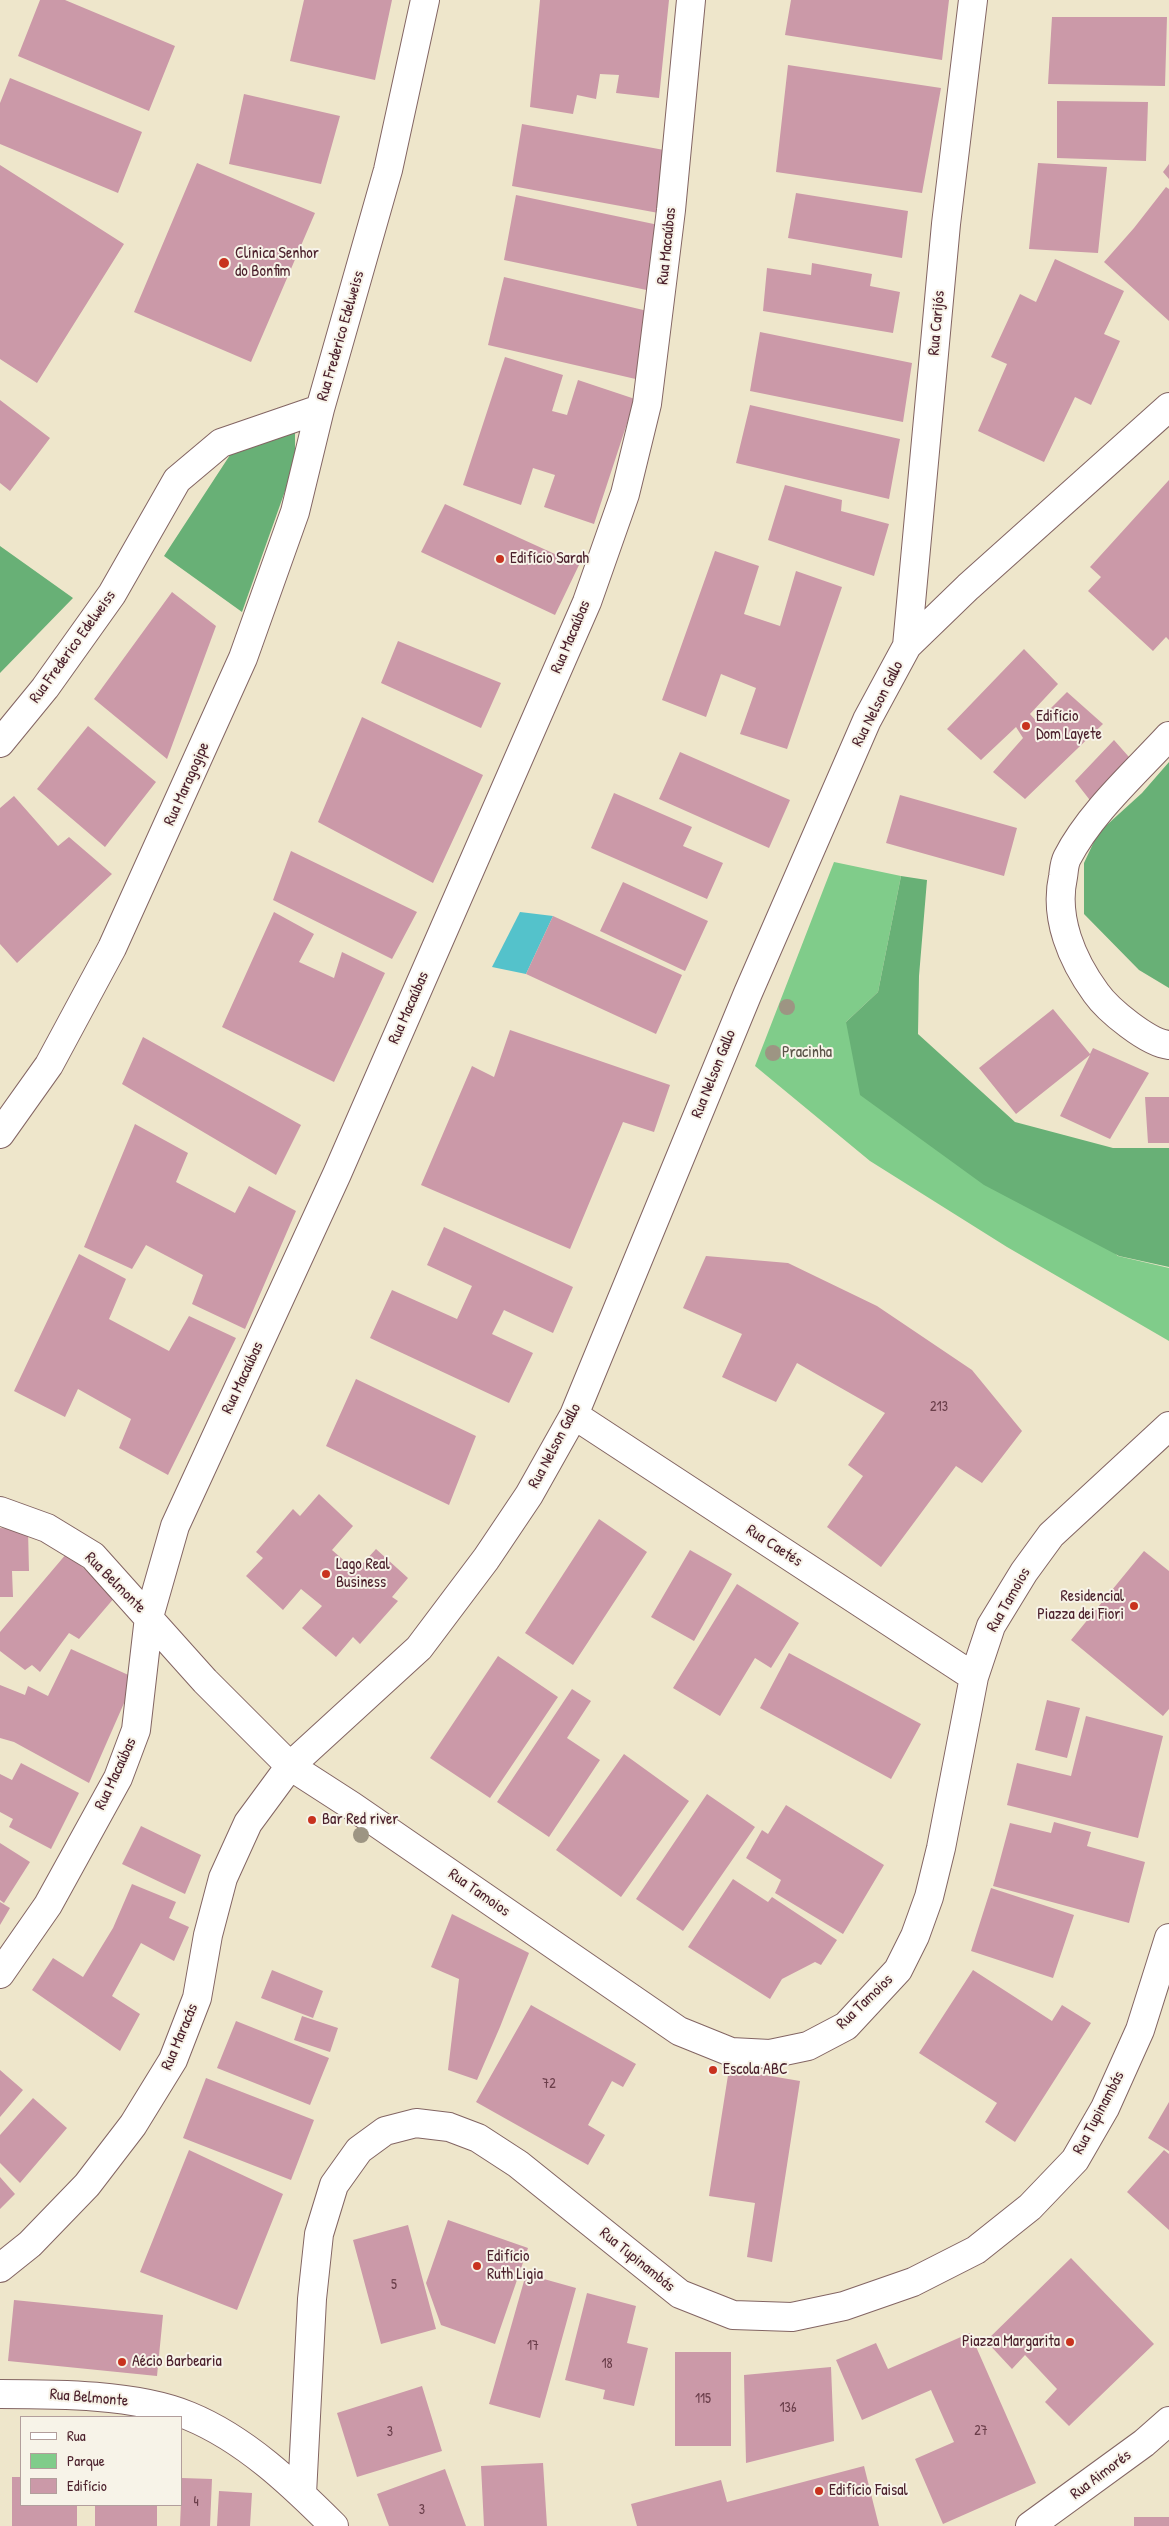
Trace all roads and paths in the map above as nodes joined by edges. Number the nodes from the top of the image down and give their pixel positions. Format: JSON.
{"nodes":[{"id":1,"x":425,"y":0,"type":"edge"},
{"id":2,"x":690,"y":0,"type":"edge"},
{"id":3,"x":974,"y":0,"type":"edge"},
{"id":4,"x":1167,"y":408,"type":"edge"},
{"id":5,"x":320,"y":410,"type":"junction"},
{"id":6,"x":907,"y":646,"type":"junction"},
{"id":7,"x":1169,"y":736,"type":"edge"},
{"id":8,"x":0,"y":743,"type":"edge"},
{"id":9,"x":1169,"y":1045,"type":"edge"},
{"id":10,"x":0,"y":1134,"type":"edge"},
{"id":11,"x":574,"y":1415,"type":"junction"},
{"id":12,"x":1169,"y":1426,"type":"edge"},
{"id":13,"x":0,"y":1511,"type":"edge"},
{"id":14,"x":149,"y":1617,"type":"junction"},
{"id":15,"x":974,"y":1677,"type":"junction"},
{"id":16,"x":290,"y":1766,"type":"junction"},
{"id":17,"x":1169,"y":1938,"type":"edge"},
{"id":18,"x":0,"y":1974,"type":"edge"},
{"id":19,"x":0,"y":2268,"type":"edge"},
{"id":20,"x":0,"y":2394,"type":"edge"},
{"id":21,"x":1169,"y":2421,"type":"edge"},
{"id":22,"x":302,"y":2494,"type":"junction"},
{"id":23,"x":327,"y":2526,"type":"edge"},
{"id":24,"x":334,"y":2526,"type":"edge"},
{"id":25,"x":1030,"y":2526,"type":"edge"}],
"edges":[{"from":1,"to":5,"type":"street","name":"Rua Frederico Edelweiss"},
{"from":2,"to":14,"type":"street","name":"Rua Macaúbas"},
{"from":3,"to":6,"type":"street","name":"Rua Carijós"},
{"from":4,"to":6,"type":"street","name":"Rua Nelson Gallo"},
{"from":5,"to":8,"type":"street","name":"Rua Frederico Edelweiss"},
{"from":5,"to":10,"type":"street","name":"Rua Maragogipe"},
{"from":6,"to":11,"type":"street","name":"Rua Nelson Gallo"},
{"from":7,"to":9,"type":"street"},
{"from":11,"to":15,"type":"street","name":"Rua Caetés"},
{"from":11,"to":16,"type":"street","name":"Rua Nelson Gallo"},
{"from":12,"to":15,"type":"street","name":"Rua Tamoios"},
{"from":13,"to":14,"type":"street","name":"Rua Belmonte"},
{"from":14,"to":16,"type":"street","name":"Rua Tamoios"},
{"from":14,"to":18,"type":"street","name":"Rua Macaúbas"},
{"from":15,"to":16,"type":"street","name":"Rua Tamoios"},
{"from":16,"to":19,"type":"street","name":"Rua Maracás"},
{"from":17,"to":22,"type":"street","name":"Rua Tupinambás"},
{"from":20,"to":22,"type":"street","name":"Rua Belmonte"},
{"from":21,"to":25,"type":"street","name":"Rua Aimorés"},
{"from":22,"to":23,"type":"street","name":"Rua Belmonte"},
{"from":22,"to":24,"type":"street","name":"Rua Belmonte"}]}
